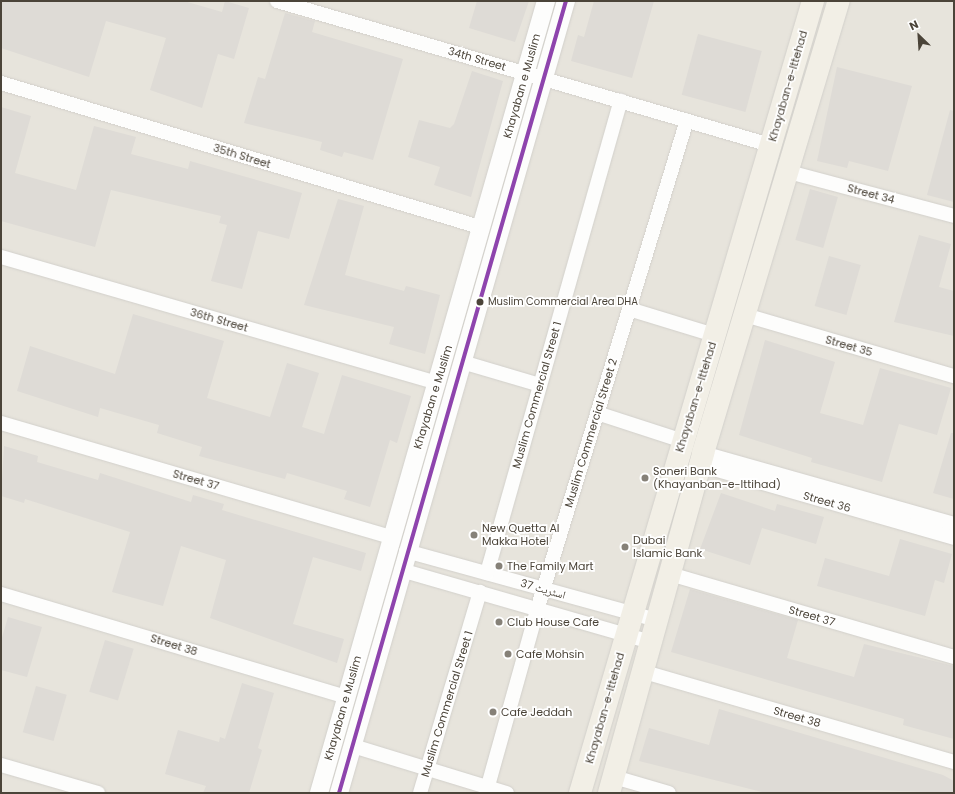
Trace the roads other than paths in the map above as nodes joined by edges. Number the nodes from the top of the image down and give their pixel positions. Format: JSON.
{"nodes":[{"id":1,"x":276,"y":1,"type":"edge"},
{"id":2,"x":546,"y":1,"type":"edge"},
{"id":3,"x":566,"y":1,"type":"edge"},
{"id":4,"x":813,"y":1,"type":"edge"},
{"id":5,"x":839,"y":1,"type":"edge"},
{"id":6,"x":534,"y":76,"type":"junction"},
{"id":7,"x":1,"y":83,"type":"edge"},
{"id":8,"x":621,"y":101,"type":"junction"},
{"id":9,"x":687,"y":120,"type":"junction"},
{"id":10,"x":770,"y":145,"type":"junction"},
{"id":11,"x":788,"y":172,"type":"junction"},
{"id":12,"x":954,"y":216,"type":"edge"},
{"id":13,"x":483,"y":228,"type":"junction"},
{"id":14,"x":1,"y":257,"type":"edge"},
{"id":15,"x":465,"y":290,"type":"junction"},
{"id":16,"x":483,"y":294,"type":"junction"},
{"id":17,"x":629,"y":309,"type":"junction"},
{"id":18,"x":745,"y":315,"type":"junction"},
{"id":19,"x":714,"y":335,"type":"junction"},
{"id":20,"x":462,"y":362,"type":"junction"},
{"id":21,"x":954,"y":376,"type":"edge"},
{"id":22,"x":438,"y":383,"type":"junction"},
{"id":23,"x":540,"y":385,"type":"junction"},
{"id":24,"x":597,"y":413,"type":"junction"},
{"id":25,"x":1,"y":423,"type":"edge"},
{"id":26,"x":683,"y":441,"type":"junction"},
{"id":27,"x":701,"y":459,"type":"junction"},
{"id":28,"x":420,"y":472,"type":"junction"},
{"id":29,"x":954,"y":524,"type":"edge"},
{"id":30,"x":392,"y":537,"type":"junction"},
{"id":31,"x":954,"y":538,"type":"edge"},
{"id":32,"x":406,"y":551,"type":"junction"},
{"id":33,"x":402,"y":570,"type":"junction"},
{"id":34,"x":487,"y":573,"type":"junction"},
{"id":35,"x":670,"y":574,"type":"junction"},
{"id":36,"x":544,"y":590,"type":"junction"},
{"id":37,"x":480,"y":592,"type":"junction"},
{"id":38,"x":1,"y":594,"type":"edge"},
{"id":39,"x":537,"y":610,"type":"junction"},
{"id":40,"x":632,"y":614,"type":"junction"},
{"id":41,"x":656,"y":620,"type":"junction"},
{"id":42,"x":625,"y":635,"type":"junction"},
{"id":43,"x":650,"y":642,"type":"junction"},
{"id":44,"x":359,"y":652,"type":"junction"},
{"id":45,"x":377,"y":657,"type":"junction"},
{"id":46,"x":954,"y":657,"type":"edge"},
{"id":47,"x":641,"y":672,"type":"junction"},
{"id":48,"x":346,"y":697,"type":"junction"},
{"id":49,"x":352,"y":746,"type":"junction"},
{"id":50,"x":954,"y":762,"type":"edge"},
{"id":51,"x":1,"y":765,"type":"edge"},
{"id":52,"x":427,"y":770,"type":"junction"},
{"id":53,"x":611,"y":785,"type":"edge"},
{"id":54,"x":487,"y":790,"type":"edge"},
{"id":55,"x":98,"y":793,"type":"edge"},
{"id":56,"x":319,"y":793,"type":"edge"},
{"id":57,"x":339,"y":793,"type":"edge"},
{"id":58,"x":420,"y":793,"type":"edge"},
{"id":59,"x":507,"y":793,"type":"edge"},
{"id":60,"x":580,"y":793,"type":"edge"},
{"id":61,"x":669,"y":793,"type":"edge"}],
"edges":[{"from":1,"to":6,"type":"street","name":"34th Street"},
{"from":2,"to":6,"type":"street","name":"Khayaban e Muslim"},
{"from":3,"to":6,"type":"street","name":"Khayaban e Muslim"},
{"from":4,"to":10,"type":"main road","name":"Khayaban-e-Ittehad"},
{"from":5,"to":11,"type":"main road","name":"Khayaban-e-Ittehad"},
{"from":6,"to":8,"type":"street","name":"34th Street"},
{"from":6,"to":13,"type":"street","name":"Khayaban e Muslim"},
{"from":6,"to":16,"type":"street","name":"Khayaban e Muslim"},
{"from":7,"to":13,"type":"street","name":"35th Street"},
{"from":8,"to":9,"type":"street","name":"34th Street"},
{"from":8,"to":23,"type":"street","name":"Muslim Commercial Street 1"},
{"from":9,"to":10,"type":"street","name":"34th Street"},
{"from":9,"to":17,"type":"street","name":"Muslim Commercial Street 2"},
{"from":10,"to":19,"type":"main road","name":"Khayaban-e-Ittehad"},
{"from":11,"to":12,"type":"street","name":"Street 34"},
{"from":11,"to":18,"type":"main road","name":"Khayaban-e-Ittehad"},
{"from":13,"to":15,"type":"street","name":"Khayaban e Muslim"},
{"from":14,"to":22,"type":"street","name":"36th Street"},
{"from":15,"to":16,"type":"street"},
{"from":15,"to":22,"type":"street","name":"Khayaban e Muslim"},
{"from":16,"to":20,"type":"street","name":"Khayaban e Muslim"},
{"from":17,"to":19,"type":"street"},
{"from":17,"to":24,"type":"street","name":"Muslim Commercial Street 2"},
{"from":18,"to":21,"type":"street","name":"Street 35"},
{"from":18,"to":27,"type":"main road","name":"Khayaban-e-Ittehad"},
{"from":19,"to":26,"type":"main road","name":"Khayaban-e-Ittehad"},
{"from":20,"to":23,"type":"street"},
{"from":20,"to":28,"type":"street","name":"Khayaban e Muslim"},
{"from":22,"to":28,"type":"street","name":"Khayaban e Muslim"},
{"from":23,"to":34,"type":"street","name":"Muslim Commercial Street 1"},
{"from":24,"to":26,"type":"street"},
{"from":24,"to":36,"type":"street","name":"Muslim Commercial Street 2"},
{"from":25,"to":30,"type":"street","name":"Street 37"},
{"from":26,"to":40,"type":"main road","name":"Khayaban-e-Ittehad"},
{"from":27,"to":29,"type":"street","name":"Street 36"},
{"from":27,"to":31,"type":"street","name":"Street 36"},
{"from":27,"to":35,"type":"main road","name":"Khayaban-e-Ittehad"},
{"from":28,"to":30,"type":"street","name":"Khayaban e Muslim"},
{"from":28,"to":32,"type":"street","name":"Khayaban e Muslim"},
{"from":30,"to":44,"type":"street","name":"Khayaban e Muslim"},
{"from":32,"to":33,"type":"street","name":"Khayaban e Muslim"},
{"from":32,"to":34,"type":"street","name":"اسٹریٹ 37"},
{"from":33,"to":37,"type":"street"},
{"from":33,"to":45,"type":"street","name":"Khayaban e Muslim"},
{"from":34,"to":36,"type":"street","name":"اسٹریٹ 37"},
{"from":35,"to":41,"type":"main road","name":"Khayaban-e-Ittehad"},
{"from":35,"to":46,"type":"street","name":"Street 37"},
{"from":36,"to":39,"type":"street","name":"Muslim Commercial Street 2"},
{"from":36,"to":40,"type":"street","name":"اسٹریٹ 37"},
{"from":37,"to":39,"type":"street"},
{"from":37,"to":52,"type":"street","name":"Muslim Commercial Street 1"},
{"from":38,"to":48,"type":"street","name":"Street 38"},
{"from":39,"to":42,"type":"street"},
{"from":39,"to":54,"type":"street","name":"Muslim Commercial Street 2"},
{"from":40,"to":41,"type":"street","name":"اسٹریٹ 37"},
{"from":40,"to":42,"type":"main road","name":"Khayaban-e-Ittehad"},
{"from":41,"to":43,"type":"main road","name":"Khayaban-e-Ittehad"},
{"from":42,"to":43,"type":"street"},
{"from":42,"to":60,"type":"main road","name":"Khayaban-e-Ittehad"},
{"from":43,"to":47,"type":"main road","name":"Khayaban-e-Ittehad"},
{"from":44,"to":45,"type":"street"},
{"from":44,"to":48,"type":"street","name":"Khayaban e Muslim"},
{"from":45,"to":49,"type":"street","name":"Khayaban e Muslim"},
{"from":47,"to":50,"type":"street","name":"Street 38"},
{"from":47,"to":53,"type":"main road","name":"Khayaban-e-Ittehad"},
{"from":48,"to":56,"type":"street","name":"Khayaban e Muslim"},
{"from":49,"to":52,"type":"street"},
{"from":49,"to":57,"type":"street","name":"Khayaban e Muslim"},
{"from":51,"to":55,"type":"street"},
{"from":52,"to":54,"type":"street"},
{"from":52,"to":58,"type":"street","name":"Muslim Commercial Street 1"},
{"from":53,"to":61,"type":"street"},
{"from":54,"to":59,"type":"street"}]}
